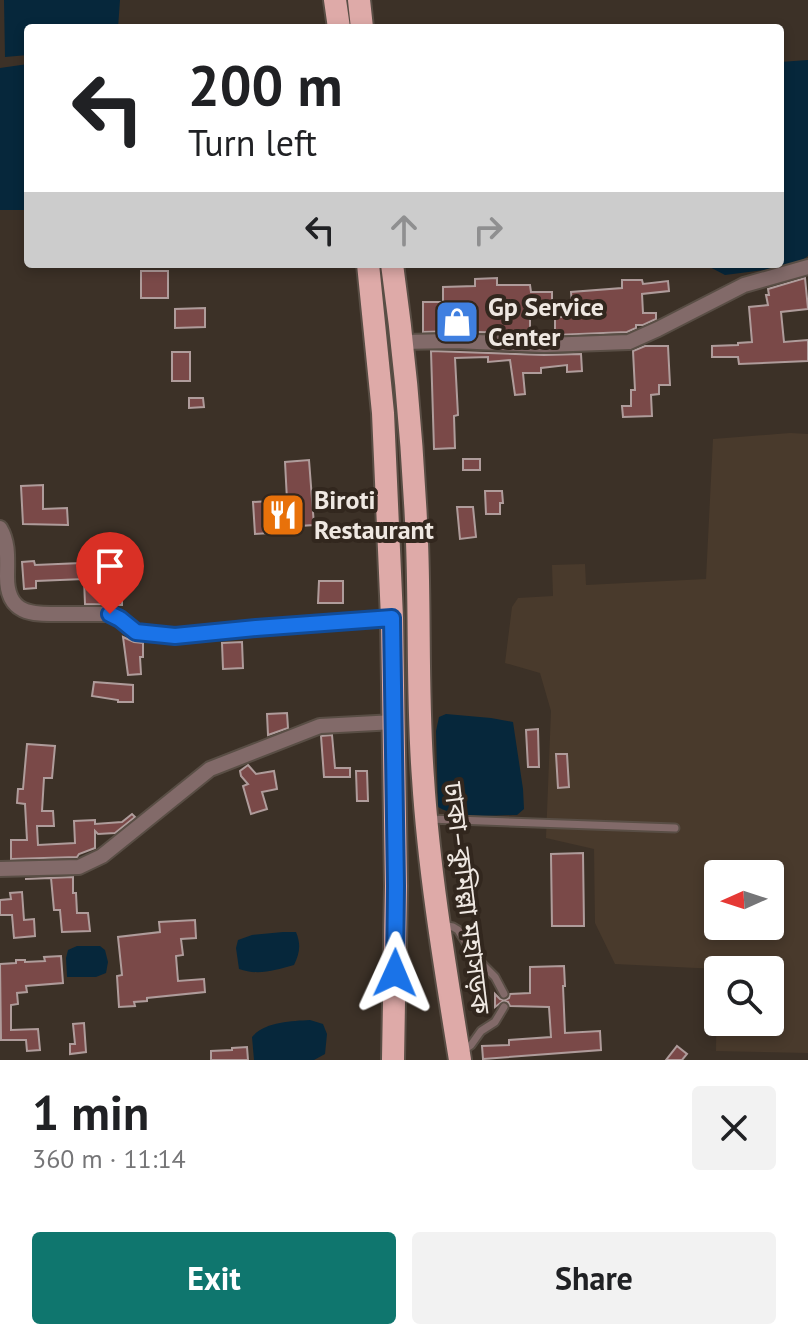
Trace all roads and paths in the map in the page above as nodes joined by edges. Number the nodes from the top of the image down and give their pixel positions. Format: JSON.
{"nodes":[{"id":1,"x":335,"y":0,"type":"edge"},
{"id":2,"x":359,"y":0,"type":"edge"},
{"id":3,"x":338,"y":24,"type":"edge"},
{"id":4,"x":362,"y":24,"type":"edge"},
{"id":5,"x":808,"y":267,"type":"edge"},
{"id":6,"x":368,"y":268,"type":"edge"},
{"id":7,"x":392,"y":268,"type":"edge"},
{"id":8,"x":401,"y":342,"type":"junction"},
{"id":9,"x":0,"y":528,"type":"edge"},
{"id":10,"x":392,"y":618,"type":"junction"},
{"id":11,"x":395,"y":722,"type":"junction"},
{"id":12,"x":427,"y":819,"type":"junction"},
{"id":13,"x":675,"y":828,"type":"dead end"},
{"id":14,"x":0,"y":869,"type":"edge"},
{"id":15,"x":434,"y":884,"type":"junction"},
{"id":16,"x":396,"y":886,"type":"junction"},
{"id":17,"x":440,"y":924,"type":"junction"},
{"id":18,"x":504,"y":994,"type":"dead end"},
{"id":19,"x":504,"y":1007,"type":"dead end"},
{"id":20,"x":460,"y":1056,"type":"edge"},
{"id":21,"x":393,"y":1060,"type":"edge"}],
"edges":[{"from":1,"to":3,"type":"highway"},
{"from":2,"to":4,"type":"highway"},
{"from":5,"to":8,"type":"street"},
{"from":6,"to":10,"type":"highway"},
{"from":7,"to":8,"type":"highway","name":"ঢাকা–কুমিল্লা মহাসড়ক"},
{"from":8,"to":12,"type":"highway","name":"ঢাকা–কুমিল্লা মহাসড়ক"},
{"from":9,"to":10,"type":"street"},
{"from":10,"to":11,"type":"highway"},
{"from":11,"to":14,"type":"street"},
{"from":11,"to":16,"type":"highway"},
{"from":12,"to":13,"type":"lane"},
{"from":12,"to":15,"type":"highway","name":"ঢাকা–কুমিল্লা মহাসড়ক"},
{"from":15,"to":16,"type":"highway"},
{"from":15,"to":17,"type":"highway","name":"ঢাকা–কুমিল্লা মহাসড়ক"},
{"from":16,"to":21,"type":"highway"},
{"from":17,"to":18,"type":"lane"},
{"from":17,"to":20,"type":"highway","name":"ঢাকা–কুমিল্লা মহাসড়ক"},
{"from":19,"to":20,"type":"lane"}]}
